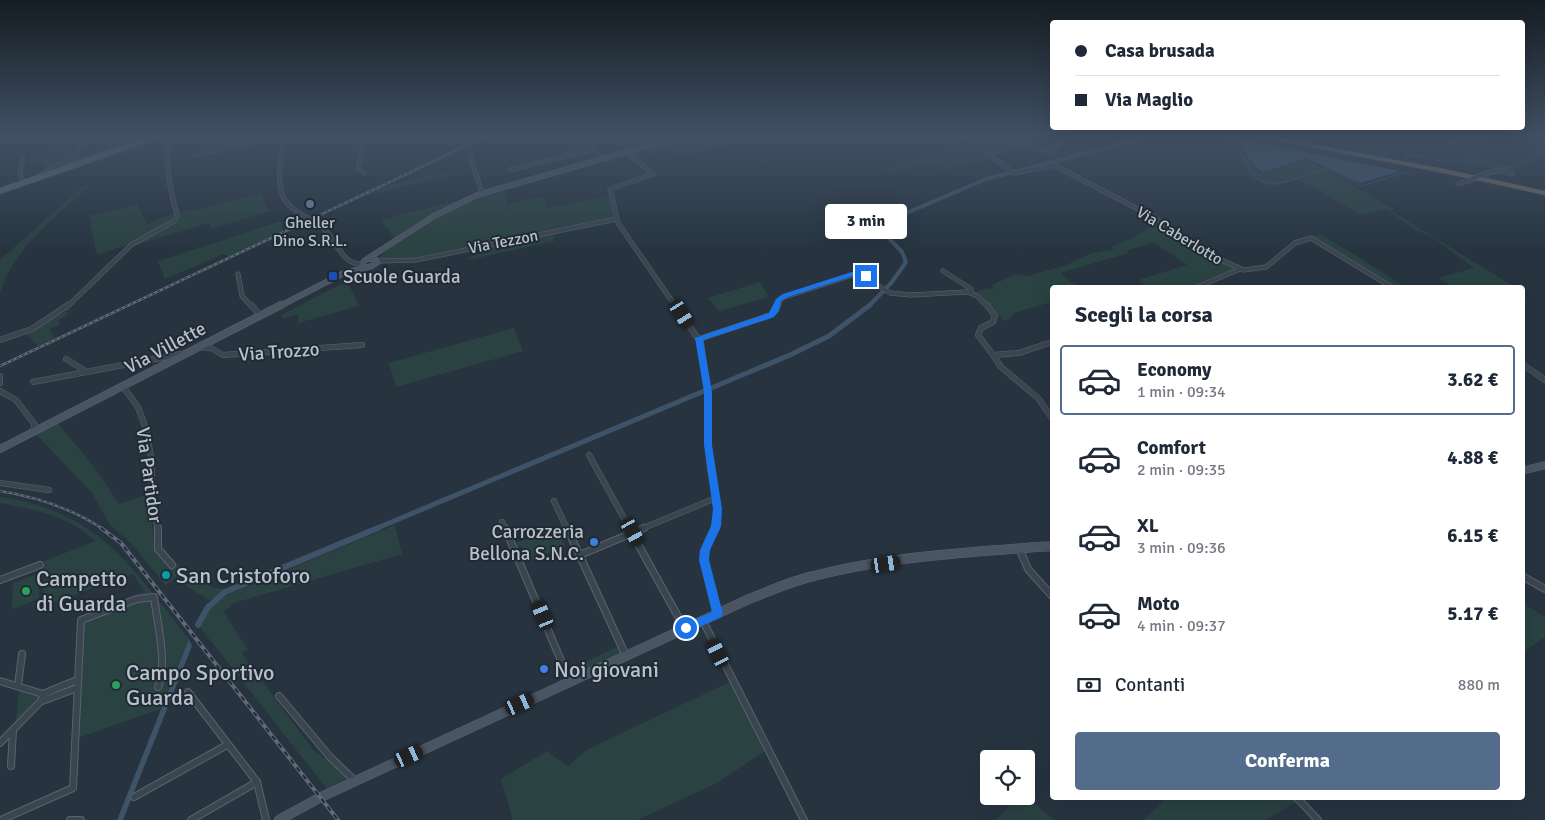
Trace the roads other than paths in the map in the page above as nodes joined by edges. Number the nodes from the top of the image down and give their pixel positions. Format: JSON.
{"nodes":[{"id":1,"x":20,"y":174,"type":"edge"},
{"id":2,"x":40,"y":174,"type":"edge"},
{"id":3,"x":47,"y":174,"type":"edge"},
{"id":4,"x":170,"y":174,"type":"edge"},
{"id":5,"x":282,"y":174,"type":"edge"},
{"id":6,"x":476,"y":174,"type":"edge"},
{"id":7,"x":548,"y":174,"type":"edge"},
{"id":8,"x":653,"y":174,"type":"edge"},
{"id":9,"x":1072,"y":174,"type":"edge"},
{"id":10,"x":1460,"y":174,"type":"edge"},
{"id":11,"x":1474,"y":174,"type":"edge"},
{"id":12,"x":1483,"y":174,"type":"edge"},
{"id":13,"x":36,"y":178,"type":"junction"},
{"id":14,"x":21,"y":184,"type":"junction"},
{"id":15,"x":1458,"y":184,"type":"dead end"},
{"id":16,"x":0,"y":191,"type":"edge"},
{"id":17,"x":1545,"y":191,"type":"edge"},
{"id":18,"x":482,"y":193,"type":"junction"},
{"id":19,"x":616,"y":219,"type":"junction"},
{"id":20,"x":380,"y":252,"type":"junction"},
{"id":21,"x":349,"y":262,"type":"junction"},
{"id":22,"x":376,"y":262,"type":"junction"},
{"id":23,"x":365,"y":263,"type":"junction"},
{"id":24,"x":1240,"y":269,"type":"junction"},
{"id":25,"x":943,"y":271,"type":"dead end"},
{"id":26,"x":344,"y":272,"type":"junction"},
{"id":27,"x":238,"y":274,"type":"dead end"},
{"id":28,"x":1203,"y":285,"type":"edge"},
{"id":29,"x":1388,"y":285,"type":"edge"},
{"id":30,"x":971,"y":292,"type":"junction"},
{"id":31,"x":260,"y":315,"type":"junction"},
{"id":32,"x":699,"y":338,"type":"junction"},
{"id":33,"x":0,"y":340,"type":"edge"},
{"id":34,"x":1050,"y":343,"type":"edge"},
{"id":35,"x":362,"y":346,"type":"dead end"},
{"id":36,"x":198,"y":347,"type":"junction"},
{"id":37,"x":187,"y":353,"type":"junction"},
{"id":38,"x":993,"y":355,"type":"junction"},
{"id":39,"x":66,"y":359,"type":"dead end"},
{"id":40,"x":1525,"y":366,"type":"edge"},
{"id":41,"x":87,"y":372,"type":"junction"},
{"id":42,"x":0,"y":376,"type":"edge"},
{"id":43,"x":1545,"y":380,"type":"edge"},
{"id":44,"x":33,"y":382,"type":"dead end"},
{"id":45,"x":0,"y":383,"type":"edge"},
{"id":46,"x":126,"y":386,"type":"junction"},
{"id":47,"x":0,"y":391,"type":"edge"},
{"id":48,"x":1050,"y":415,"type":"edge"},
{"id":49,"x":0,"y":448,"type":"edge"},
{"id":50,"x":589,"y":455,"type":"dead end"},
{"id":51,"x":1545,"y":465,"type":"edge"},
{"id":52,"x":1525,"y":470,"type":"edge"},
{"id":53,"x":0,"y":483,"type":"edge"},
{"id":54,"x":49,"y":490,"type":"dead end"},
{"id":55,"x":716,"y":498,"type":"junction"},
{"id":56,"x":554,"y":501,"type":"dead end"},
{"id":57,"x":502,"y":522,"type":"dead end"},
{"id":58,"x":633,"y":532,"type":"junction"},
{"id":59,"x":1050,"y":546,"type":"edge"},
{"id":60,"x":1019,"y":548,"type":"junction"},
{"id":61,"x":580,"y":555,"type":"junction"},
{"id":62,"x":40,"y":565,"type":"dead end"},
{"id":63,"x":172,"y":565,"type":"dead end"},
{"id":64,"x":1525,"y":578,"type":"edge"},
{"id":65,"x":0,"y":580,"type":"edge"},
{"id":66,"x":1545,"y":589,"type":"edge"},
{"id":67,"x":1050,"y":594,"type":"edge"},
{"id":68,"x":718,"y":614,"type":"junction"},
{"id":69,"x":703,"y":621,"type":"junction"},
{"id":70,"x":686,"y":628,"type":"junction"},
{"id":71,"x":22,"y":654,"type":"dead end"},
{"id":72,"x":626,"y":656,"type":"junction"},
{"id":73,"x":0,"y":681,"type":"edge"},
{"id":74,"x":570,"y":682,"type":"junction"},
{"id":75,"x":77,"y":684,"type":"junction"},
{"id":76,"x":18,"y":686,"type":"junction"},
{"id":77,"x":158,"y":687,"type":"dead end"},
{"id":78,"x":188,"y":692,"type":"dead end"},
{"id":79,"x":279,"y":696,"type":"dead end"},
{"id":80,"x":42,"y":697,"type":"junction"},
{"id":81,"x":13,"y":730,"type":"junction"},
{"id":82,"x":0,"y":743,"type":"edge"},
{"id":83,"x":227,"y":745,"type":"junction"},
{"id":84,"x":11,"y":766,"type":"dead end"},
{"id":85,"x":355,"y":781,"type":"junction"},
{"id":86,"x":257,"y":782,"type":"junction"},
{"id":87,"x":134,"y":797,"type":"dead end"},
{"id":88,"x":1299,"y":800,"type":"edge"},
{"id":89,"x":1,"y":820,"type":"edge"},
{"id":90,"x":70,"y":820,"type":"edge"},
{"id":91,"x":81,"y":820,"type":"edge"},
{"id":92,"x":191,"y":820,"type":"edge"},
{"id":93,"x":266,"y":820,"type":"edge"},
{"id":94,"x":279,"y":820,"type":"edge"},
{"id":95,"x":804,"y":820,"type":"edge"},
{"id":96,"x":1318,"y":820,"type":"edge"}],
"edges":[{"from":1,"to":14,"type":"street"},
{"from":2,"to":13,"type":"street"},
{"from":3,"to":13,"type":"main road"},
{"from":4,"to":33,"type":"street"},
{"from":5,"to":21,"type":"street"},
{"from":6,"to":18,"type":"street"},
{"from":7,"to":18,"type":"street","name":"Via Villette"},
{"from":8,"to":19,"type":"street"},
{"from":9,"to":24,"type":"street","name":"Via Caberlotto"},
{"from":10,"to":17,"type":"highway"},
{"from":11,"to":17,"type":"highway"},
{"from":12,"to":15,"type":"street","bridge":true},
{"from":13,"to":14,"type":"main road"},
{"from":14,"to":16,"type":"main road"},
{"from":18,"to":20,"type":"street","name":"Via Villette"},
{"from":19,"to":22,"type":"street","name":"Via Tezzon"},
{"from":19,"to":32,"type":"street"},
{"from":20,"to":22,"type":"street"},
{"from":20,"to":23,"type":"street","name":"Via Villette"},
{"from":21,"to":23,"type":"street"},
{"from":21,"to":26,"type":"street"},
{"from":22,"to":23,"type":"street","name":"Via Villette"},
{"from":23,"to":26,"type":"street","name":"Via Villette"},
{"from":24,"to":28,"type":"street"},
{"from":24,"to":29,"type":"street","name":"Via Caberlotto"},
{"from":25,"to":30,"type":"street"},
{"from":26,"to":31,"type":"street","name":"Via Villette"},
{"from":27,"to":31,"type":"street"},
{"from":30,"to":32,"type":"street"},
{"from":30,"to":38,"type":"street"},
{"from":31,"to":36,"type":"street","name":"Via Villette"},
{"from":32,"to":55,"type":"street"},
{"from":34,"to":38,"type":"street"},
{"from":35,"to":36,"type":"street","name":"Via Trozzo"},
{"from":36,"to":37,"type":"street","name":"Via Villette"},
{"from":37,"to":41,"type":"street"},
{"from":37,"to":46,"type":"street","name":"Via Villette"},
{"from":38,"to":48,"type":"street"},
{"from":39,"to":41,"type":"street"},
{"from":40,"to":43,"type":"street"},
{"from":41,"to":44,"type":"street"},
{"from":42,"to":45,"type":"street"},
{"from":46,"to":49,"type":"street","name":"Via Villette"},
{"from":46,"to":63,"type":"street","name":"Via Partidor"},
{"from":47,"to":49,"type":"street"},
{"from":50,"to":58,"type":"street"},
{"from":51,"to":52,"type":"street"},
{"from":53,"to":54,"type":"street"},
{"from":55,"to":58,"type":"street"},
{"from":55,"to":68,"type":"street"},
{"from":56,"to":61,"type":"street"},
{"from":57,"to":74,"type":"street"},
{"from":58,"to":61,"type":"street"},
{"from":58,"to":70,"type":"street"},
{"from":59,"to":60,"type":"street"},
{"from":60,"to":67,"type":"street"},
{"from":60,"to":68,"type":"street"},
{"from":61,"to":72,"type":"street"},
{"from":62,"to":65,"type":"street"},
{"from":64,"to":66,"type":"street"},
{"from":68,"to":69,"type":"street"},
{"from":69,"to":70,"type":"street"},
{"from":69,"to":95,"type":"street"},
{"from":70,"to":72,"type":"street"},
{"from":71,"to":76,"type":"street"},
{"from":72,"to":74,"type":"street"},
{"from":73,"to":76,"type":"street"},
{"from":74,"to":85,"type":"street"},
{"from":75,"to":77,"type":"street"},
{"from":75,"to":80,"type":"street"},
{"from":75,"to":89,"type":"street"},
{"from":76,"to":80,"type":"street"},
{"from":78,"to":83,"type":"street"},
{"from":79,"to":85,"type":"street"},
{"from":80,"to":81,"type":"street"},
{"from":81,"to":82,"type":"street"},
{"from":81,"to":84,"type":"street"},
{"from":83,"to":86,"type":"street"},
{"from":83,"to":87,"type":"street"},
{"from":85,"to":94,"type":"street"},
{"from":86,"to":92,"type":"street"},
{"from":86,"to":93,"type":"street"},
{"from":88,"to":96,"type":"street"},
{"from":90,"to":91,"type":"street"}]}
